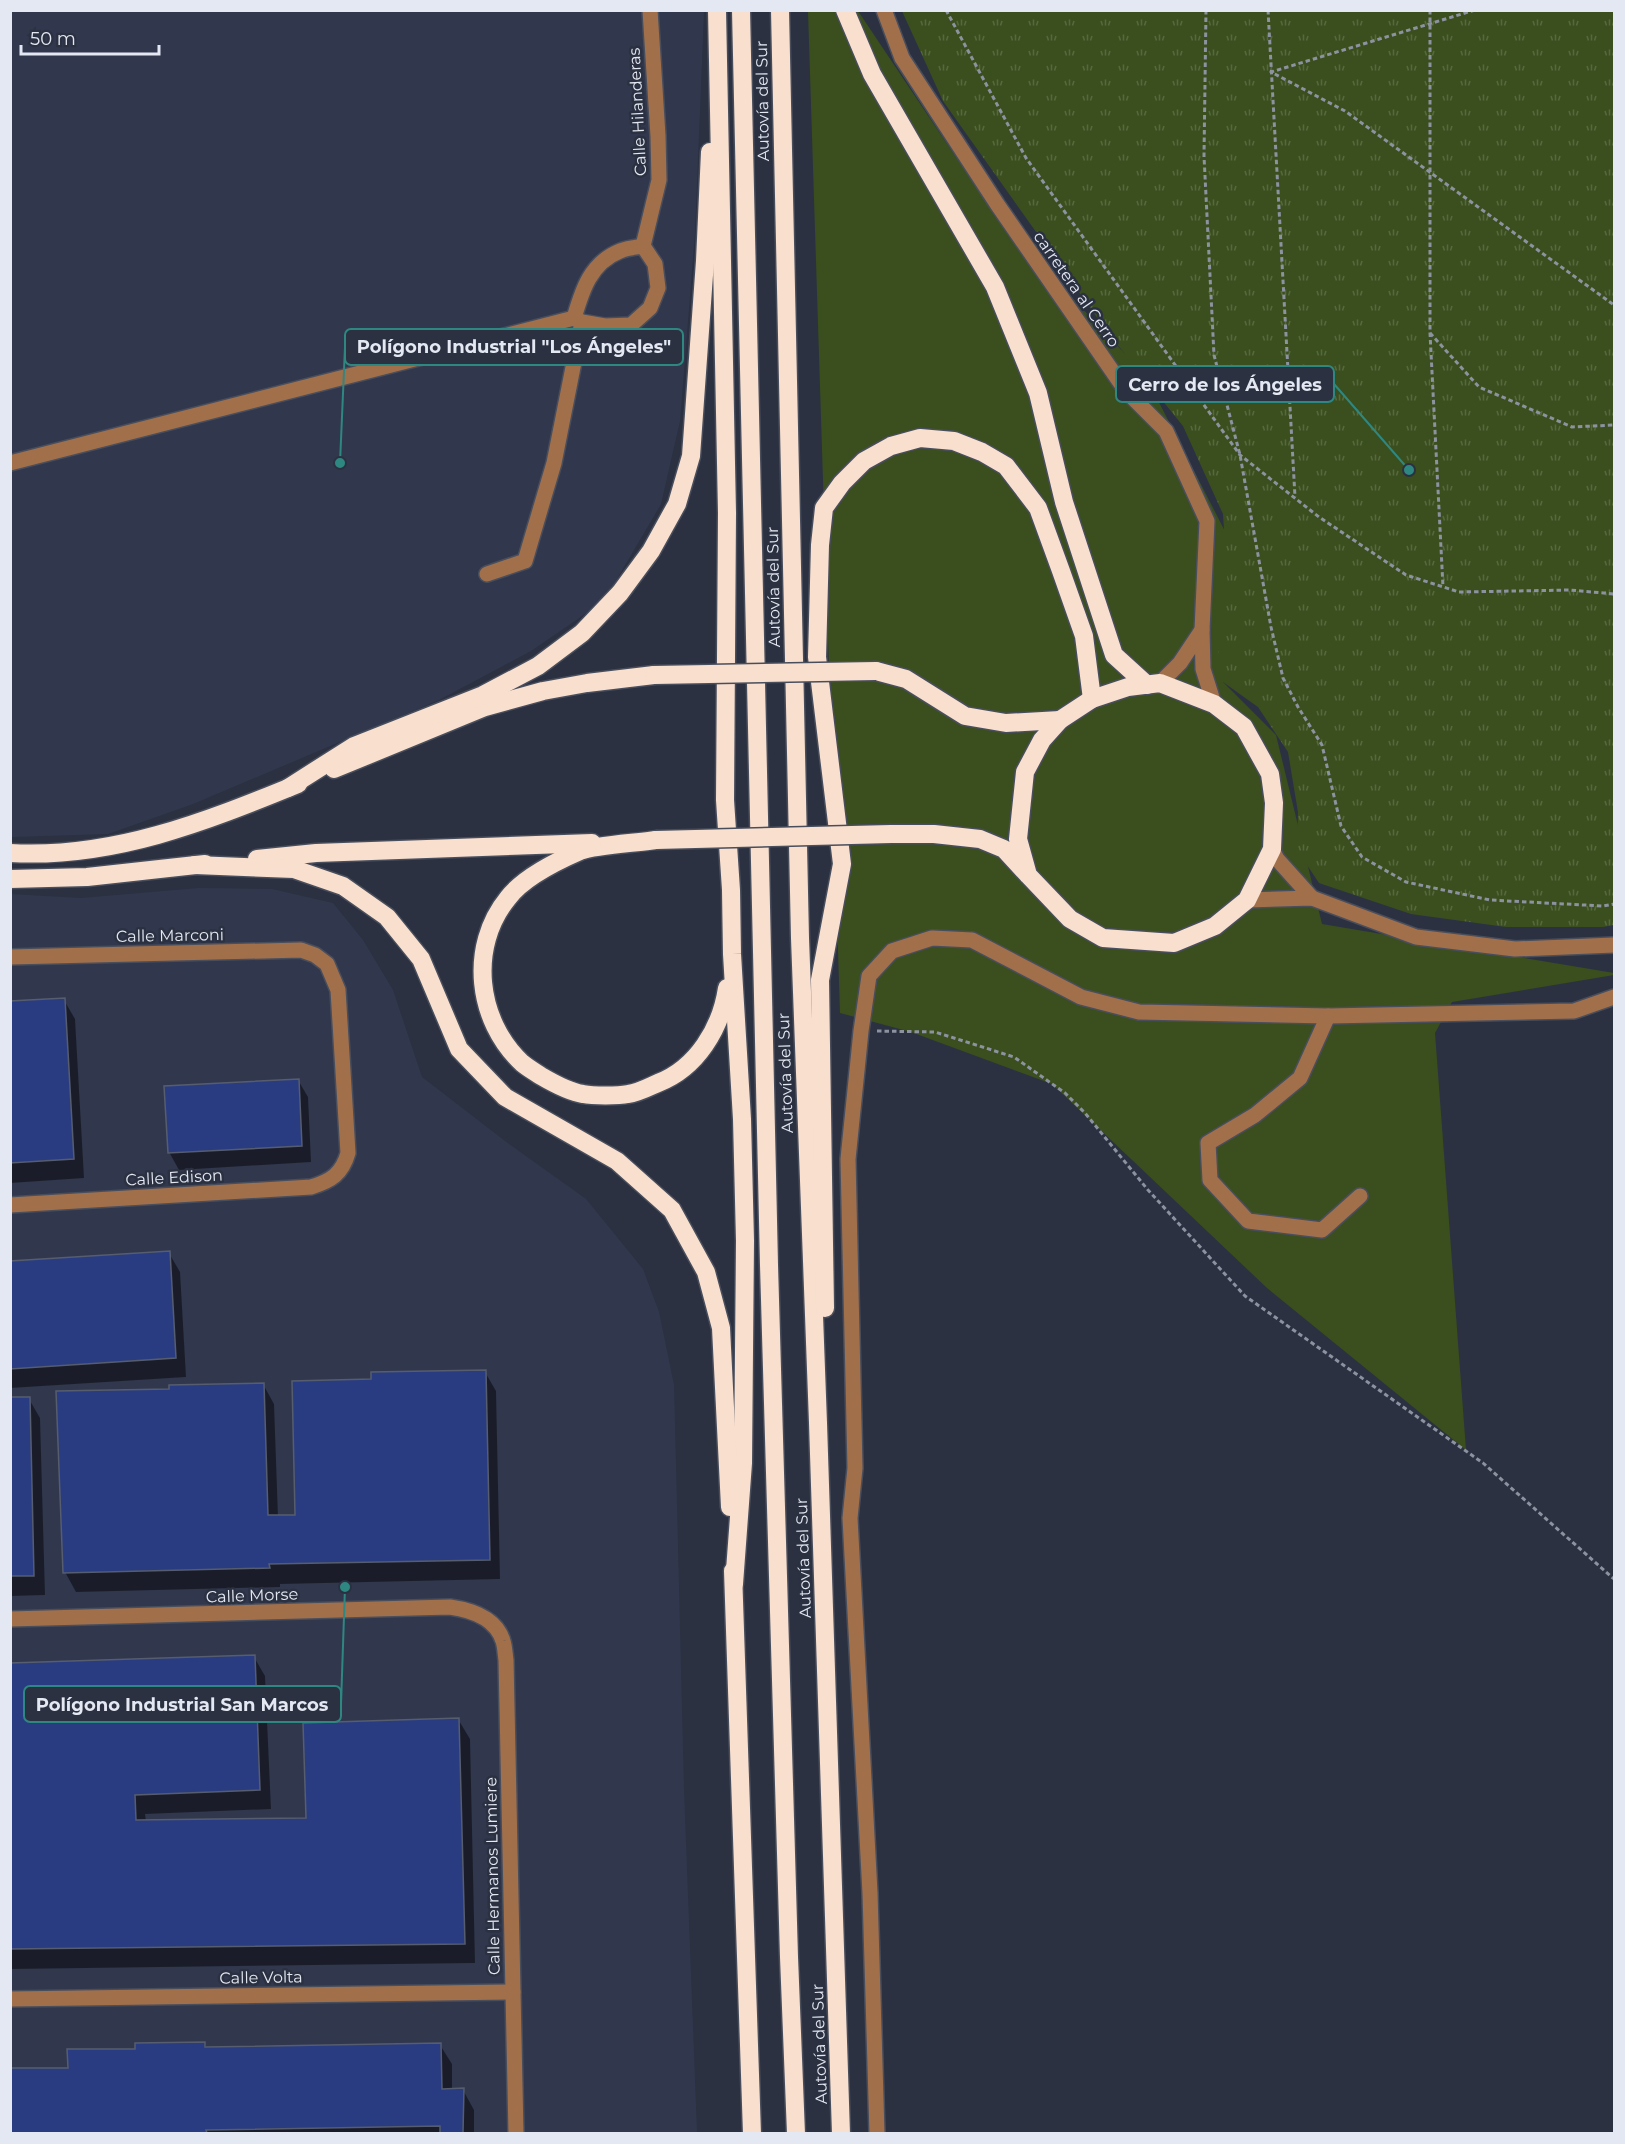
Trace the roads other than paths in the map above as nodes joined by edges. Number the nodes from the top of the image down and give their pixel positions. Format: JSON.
{"nodes":[{"id":1,"x":650,"y":10,"type":"edge"},
{"id":2,"x":717,"y":10,"type":"edge"},
{"id":3,"x":741,"y":10,"type":"edge"},
{"id":4,"x":780,"y":10,"type":"edge"},
{"id":5,"x":845,"y":10,"type":"edge"},
{"id":6,"x":884,"y":10,"type":"edge"},
{"id":7,"x":719,"y":98,"type":"junction"},
{"id":8,"x":643,"y":246,"type":"junction"},
{"id":9,"x":578,"y":320,"type":"junction"},
{"id":10,"x":10,"y":462,"type":"edge"},
{"id":11,"x":487,"y":574,"type":"dead end"},
{"id":12,"x":1202,"y":630,"type":"junction"},
{"id":13,"x":1153,"y":684,"type":"junction"},
{"id":14,"x":1092,"y":699,"type":"junction"},
{"id":15,"x":1214,"y":704,"type":"junction"},
{"id":16,"x":1060,"y":720,"type":"junction"},
{"id":17,"x":288,"y":788,"type":"junction"},
{"id":18,"x":656,"y":840,"type":"junction"},
{"id":19,"x":1272,"y":849,"type":"junction"},
{"id":20,"x":10,"y":853,"type":"edge"},
{"id":21,"x":195,"y":865,"type":"junction"},
{"id":22,"x":1028,"y":875,"type":"junction"},
{"id":23,"x":10,"y":879,"type":"edge"},
{"id":24,"x":1312,"y":898,"type":"junction"},
{"id":25,"x":1246,"y":900,"type":"junction"},
{"id":26,"x":1614,"y":945,"type":"edge"},
{"id":27,"x":732,"y":954,"type":"junction"},
{"id":28,"x":10,"y":957,"type":"edge"},
{"id":29,"x":1614,"y":997,"type":"edge"},
{"id":30,"x":1328,"y":1016,"type":"junction"},
{"id":31,"x":338,"y":1175,"type":"joint"},
{"id":32,"x":1360,"y":1196,"type":"dead end"},
{"id":33,"x":10,"y":1205,"type":"edge"},
{"id":34,"x":818,"y":1423,"type":"junction"},
{"id":35,"x":734,"y":1584,"type":"junction"},
{"id":36,"x":10,"y":1619,"type":"edge"},
{"id":37,"x":490,"y":1622,"type":"joint"},
{"id":38,"x":513,"y":1992,"type":"junction"},
{"id":39,"x":10,"y":1999,"type":"edge"},
{"id":40,"x":516,"y":2133,"type":"edge"},
{"id":41,"x":752,"y":2133,"type":"edge"},
{"id":42,"x":796,"y":2133,"type":"edge"},
{"id":43,"x":841,"y":2133,"type":"edge"},
{"id":44,"x":877,"y":2133,"type":"edge"}],
"edges":[{"from":1,"to":8,"type":"street","name":"Calle Hilanderas"},
{"from":2,"to":7,"type":"highway"},
{"from":3,"to":42,"type":"highway","name":"Autovía del Sur"},
{"from":4,"to":34,"type":"highway","name":"Autovía del Sur"},
{"from":5,"to":13,"type":"highway"},
{"from":6,"to":12,"type":"street","name":"carretera al Cerro"},
{"from":7,"to":17,"type":"highway"},
{"from":7,"to":27,"type":"highway"},
{"from":8,"to":9,"type":"street"},
{"from":8,"to":9,"type":"street"},
{"from":9,"to":10,"type":"street"},
{"from":9,"to":11,"type":"street"},
{"from":12,"to":13,"type":"street"},
{"from":12,"to":15,"type":"street","name":"carretera al Cerro"},
{"from":13,"to":14,"type":"highway"},
{"from":13,"to":15,"type":"highway"},
{"from":14,"to":16,"type":"highway"},
{"from":14,"to":34,"type":"highway"},
{"from":15,"to":19,"type":"highway"},
{"from":16,"to":17,"type":"highway","bridge":true},
{"from":16,"to":22,"type":"highway"},
{"from":17,"to":20,"type":"highway"},
{"from":18,"to":21,"type":"highway"},
{"from":18,"to":22,"type":"highway","bridge":true},
{"from":18,"to":27,"type":"highway"},
{"from":19,"to":24,"type":"street"},
{"from":19,"to":25,"type":"highway"},
{"from":21,"to":23,"type":"highway"},
{"from":21,"to":35,"type":"highway"},
{"from":22,"to":25,"type":"highway"},
{"from":24,"to":25,"type":"street"},
{"from":24,"to":26,"type":"street"},
{"from":27,"to":35,"type":"highway"},
{"from":28,"to":31,"type":"street","name":"Calle Marconi"},
{"from":29,"to":30,"type":"street"},
{"from":30,"to":32,"type":"street"},
{"from":30,"to":44,"type":"street"},
{"from":31,"to":33,"type":"street","name":"Calle Edison"},
{"from":34,"to":43,"type":"highway","name":"Autovía del Sur"},
{"from":35,"to":41,"type":"highway"},
{"from":36,"to":37,"type":"street","name":"Calle Morse"},
{"from":37,"to":38,"type":"street","name":"Calle Hermanos Lumiere"},
{"from":38,"to":39,"type":"street","name":"Calle Volta"},
{"from":38,"to":40,"type":"street","name":"Calle Hermanos Lumiere"}]}
